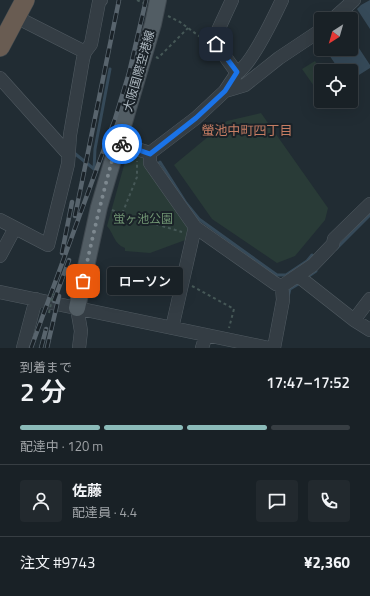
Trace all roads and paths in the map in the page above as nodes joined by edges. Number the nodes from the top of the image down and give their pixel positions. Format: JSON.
{"nodes":[{"id":1,"x":101,"y":0,"type":"edge"},
{"id":2,"x":137,"y":0,"type":"edge"},
{"id":3,"x":232,"y":0,"type":"edge"},
{"id":4,"x":282,"y":0,"type":"edge"},
{"id":5,"x":354,"y":0,"type":"edge"},
{"id":6,"x":152,"y":4,"type":"edge"},
{"id":7,"x":20,"y":8,"type":"edge"},
{"id":8,"x":341,"y":12,"type":"edge"},
{"id":9,"x":188,"y":28,"type":"junction"},
{"id":10,"x":314,"y":35,"type":"edge"},
{"id":11,"x":214,"y":42,"type":"junction"},
{"id":12,"x":0,"y":47,"type":"edge"},
{"id":13,"x":85,"y":52,"type":"junction"},
{"id":14,"x":144,"y":54,"type":"junction"},
{"id":15,"x":237,"y":72,"type":"junction"},
{"id":16,"x":0,"y":78,"type":"edge"},
{"id":17,"x":225,"y":91,"type":"junction"},
{"id":18,"x":117,"y":143,"type":"junction"},
{"id":19,"x":69,"y":155,"type":"junction"},
{"id":20,"x":144,"y":155,"type":"junction"},
{"id":21,"x":370,"y":204,"type":"edge"},
{"id":22,"x":109,"y":209,"type":"dead end"},
{"id":23,"x":122,"y":214,"type":"junction"},
{"id":24,"x":0,"y":220,"type":"edge"},
{"id":25,"x":15,"y":228,"type":"junction"},
{"id":26,"x":194,"y":231,"type":"junction"},
{"id":27,"x":0,"y":256,"type":"edge"},
{"id":28,"x":298,"y":276,"type":"junction"},
{"id":29,"x":182,"y":281,"type":"junction"},
{"id":30,"x":282,"y":286,"type":"junction"},
{"id":31,"x":0,"y":292,"type":"edge"},
{"id":32,"x":53,"y":294,"type":"dead end"},
{"id":33,"x":36,"y":299,"type":"junction"},
{"id":34,"x":370,"y":299,"type":"edge"},
{"id":35,"x":77,"y":308,"type":"junction"},
{"id":36,"x":49,"y":313,"type":"dead end"},
{"id":37,"x":354,"y":320,"type":"junction"},
{"id":38,"x":172,"y":328,"type":"junction"},
{"id":39,"x":370,"y":330,"type":"edge"},
{"id":40,"x":206,"y":335,"type":"junction"},
{"id":41,"x":225,"y":339,"type":"junction"},
{"id":42,"x":23,"y":348,"type":"edge"},
{"id":43,"x":79,"y":348,"type":"edge"},
{"id":44,"x":202,"y":348,"type":"edge"},
{"id":45,"x":269,"y":348,"type":"edge"},
{"id":46,"x":274,"y":348,"type":"edge"}],
"edges":[{"from":1,"to":13,"type":"street"},
{"from":2,"to":6,"type":"path"},
{"from":3,"to":11,"type":"street"},
{"from":4,"to":15,"type":"street"},
{"from":5,"to":8,"type":"street"},
{"from":6,"to":9,"type":"path"},
{"from":6,"to":14,"type":"main road","name":"大阪国際空港線"},
{"from":7,"to":12,"type":"highway"},
{"from":7,"to":13,"type":"street"},
{"from":9,"to":11,"type":"path"},
{"from":9,"to":14,"type":"path"},
{"from":10,"to":17,"type":"street"},
{"from":11,"to":15,"type":"street"},
{"from":13,"to":19,"type":"street"},
{"from":14,"to":18,"type":"main road","name":"大阪国際空港線"},
{"from":15,"to":17,"type":"street"},
{"from":16,"to":19,"type":"street"},
{"from":17,"to":20,"type":"street"},
{"from":18,"to":20,"type":"street"},
{"from":18,"to":35,"type":"main road","name":"大阪国際空港線"},
{"from":19,"to":25,"type":"street"},
{"from":20,"to":23,"type":"path"},
{"from":20,"to":26,"type":"street"},
{"from":21,"to":28,"type":"street"},
{"from":22,"to":23,"type":"path"},
{"from":23,"to":26,"type":"path"},
{"from":24,"to":25,"type":"street"},
{"from":25,"to":27,"type":"street"},
{"from":26,"to":29,"type":"street"},
{"from":26,"to":30,"type":"street"},
{"from":28,"to":30,"type":"street"},
{"from":28,"to":37,"type":"street"},
{"from":29,"to":38,"type":"street"},
{"from":29,"to":41,"type":"path"},
{"from":30,"to":46,"type":"street"},
{"from":31,"to":33,"type":"street"},
{"from":32,"to":36,"type":"path","bridge":true},
{"from":33,"to":35,"type":"street"},
{"from":33,"to":42,"type":"street"},
{"from":34,"to":37,"type":"street"},
{"from":35,"to":38,"type":"street"},
{"from":35,"to":43,"type":"street"},
{"from":37,"to":39,"type":"street"},
{"from":38,"to":40,"type":"street"},
{"from":40,"to":41,"type":"street"},
{"from":40,"to":44,"type":"street"},
{"from":41,"to":45,"type":"street"}]}
